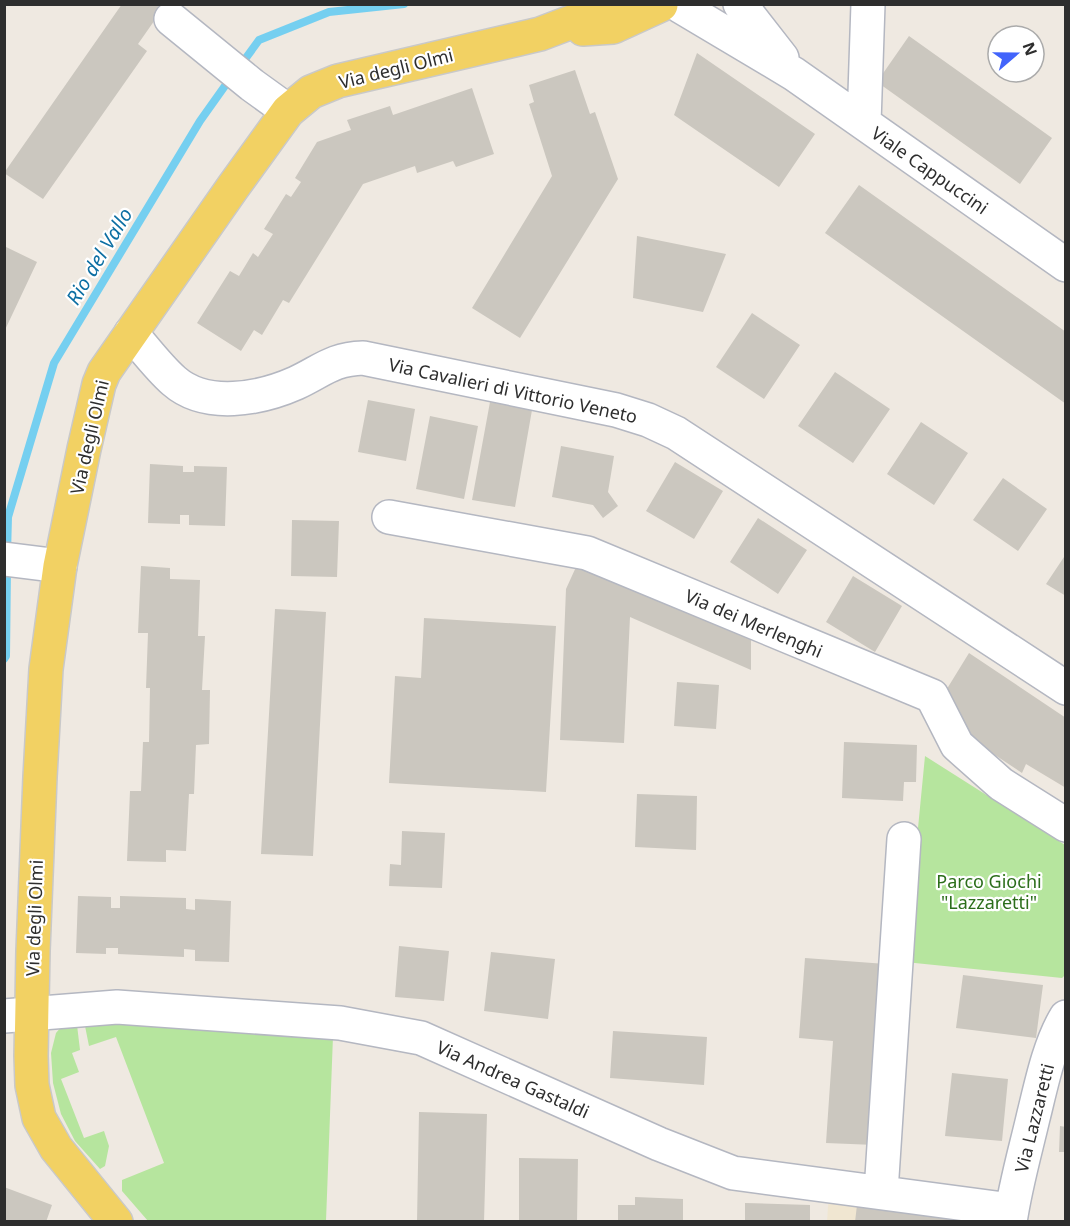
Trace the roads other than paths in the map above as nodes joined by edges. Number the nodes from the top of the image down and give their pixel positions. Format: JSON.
{"nodes":[{"id":1,"x":610,"y":4,"type":"edge"},
{"id":2,"x":740,"y":4,"type":"edge"},
{"id":3,"x":868,"y":4,"type":"edge"},
{"id":4,"x":671,"y":5,"type":"edge"},
{"id":5,"x":171,"y":19,"type":"dead end"},
{"id":6,"x":540,"y":34,"type":"junction"},
{"id":7,"x":794,"y":74,"type":"junction"},
{"id":8,"x":288,"y":111,"type":"junction"},
{"id":9,"x":864,"y":123,"type":"junction"},
{"id":10,"x":1065,"y":265,"type":"edge"},
{"id":11,"x":131,"y":333,"type":"junction"},
{"id":12,"x":389,"y":517,"type":"dead end"},
{"id":13,"x":31,"y":562,"type":"edge"},
{"id":14,"x":1065,"y":688,"type":"edge"},
{"id":15,"x":1065,"y":825,"type":"edge"},
{"id":16,"x":904,"y":839,"type":"dead end"},
{"id":17,"x":18,"y":1014,"type":"edge"},
{"id":18,"x":1065,"y":1017,"type":"edge"},
{"id":19,"x":881,"y":1192,"type":"junction"},
{"id":20,"x":1011,"y":1216,"type":"edge"},
{"id":21,"x":116,"y":1221,"type":"edge"}],
"edges":[{"from":1,"to":6,"type":"main road","name":"Via degli Olmi"},
{"from":2,"to":7,"type":"street","name":"Viale Cappuccini"},
{"from":3,"to":9,"type":"street"},
{"from":4,"to":6,"type":"main road","name":"Via degli Olmi"},
{"from":4,"to":7,"type":"street","name":"Viale Cappuccini"},
{"from":5,"to":8,"type":"street"},
{"from":6,"to":8,"type":"main road","name":"Via degli Olmi"},
{"from":7,"to":9,"type":"street","name":"Viale Cappuccini"},
{"from":8,"to":11,"type":"main road","name":"Via degli Olmi"},
{"from":9,"to":10,"type":"street","name":"Viale Cappuccini"},
{"from":11,"to":13,"type":"main road","name":"Via degli Olmi"},
{"from":11,"to":14,"type":"street","name":"Via Cavalieri di Vittorio Veneto"},
{"from":12,"to":15,"type":"street","name":"Via dei Merlenghi"},
{"from":13,"to":17,"type":"main road","name":"Via degli Olmi"},
{"from":16,"to":19,"type":"street"},
{"from":17,"to":19,"type":"street","name":"Via Andrea Gastaldi"},
{"from":17,"to":21,"type":"main road","name":"Via degli Olmi"},
{"from":18,"to":20,"type":"street","name":"Via Lazzaretti"},
{"from":19,"to":20,"type":"street","name":"Via Andrea Gastaldi"}]}
